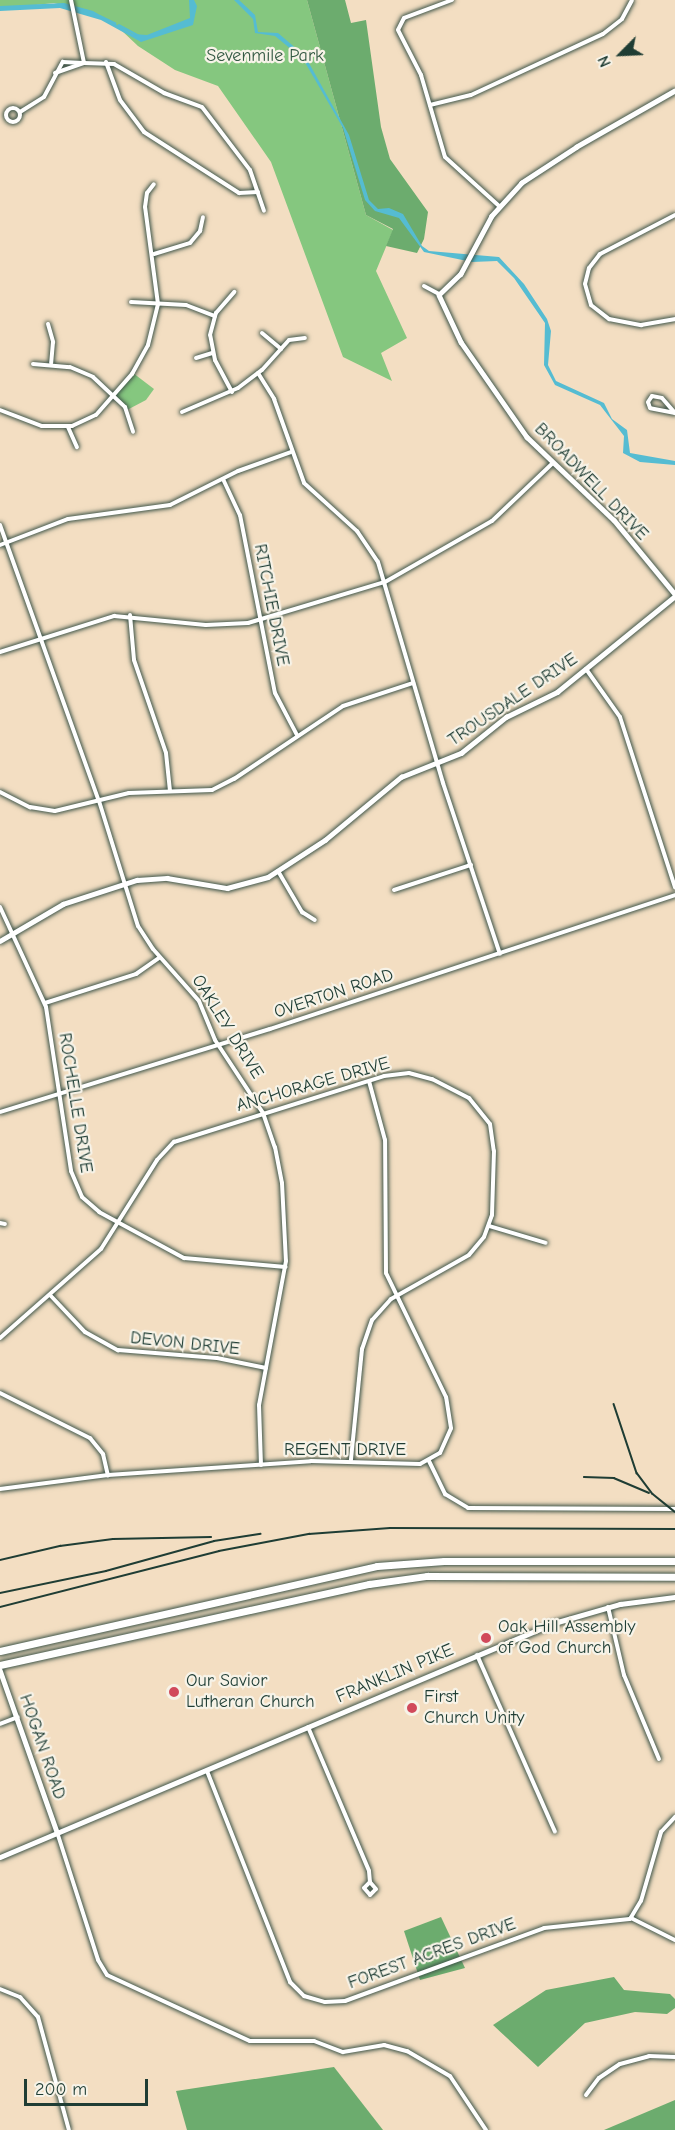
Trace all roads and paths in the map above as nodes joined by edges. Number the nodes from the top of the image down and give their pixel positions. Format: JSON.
{"nodes":[{"id":1,"x":71,"y":0,"type":"edge"},
{"id":2,"x":452,"y":0,"type":"edge"},
{"id":3,"x":632,"y":0,"type":"edge"},
{"id":4,"x":106,"y":62,"type":"junction"},
{"id":5,"x":84,"y":63,"type":"junction"},
{"id":6,"x":675,"y":91,"type":"edge"},
{"id":7,"x":430,"y":105,"type":"junction"},
{"id":8,"x":20,"y":112,"type":"dead end"},
{"id":9,"x":154,"y":184,"type":"dead end"},
{"id":10,"x":258,"y":192,"type":"junction"},
{"id":11,"x":499,"y":206,"type":"junction"},
{"id":12,"x":264,"y":211,"type":"dead end"},
{"id":13,"x":675,"y":215,"type":"edge"},
{"id":14,"x":203,"y":217,"type":"dead end"},
{"id":15,"x":154,"y":254,"type":"junction"},
{"id":16,"x":424,"y":286,"type":"dead end"},
{"id":17,"x":234,"y":292,"type":"dead end"},
{"id":18,"x":439,"y":294,"type":"junction"},
{"id":19,"x":131,"y":302,"type":"dead end"},
{"id":20,"x":158,"y":304,"type":"junction"},
{"id":21,"x":215,"y":316,"type":"junction"},
{"id":22,"x":675,"y":319,"type":"edge"},
{"id":23,"x":48,"y":324,"type":"dead end"},
{"id":24,"x":262,"y":333,"type":"dead end"},
{"id":25,"x":305,"y":338,"type":"dead end"},
{"id":26,"x":281,"y":349,"type":"junction"},
{"id":27,"x":212,"y":353,"type":"junction"},
{"id":28,"x":196,"y":358,"type":"dead end"},
{"id":29,"x":51,"y":363,"type":"junction"},
{"id":30,"x":33,"y":364,"type":"dead end"},
{"id":31,"x":258,"y":373,"type":"junction"},
{"id":32,"x":232,"y":392,"type":"junction"},
{"id":33,"x":114,"y":396,"type":"junction"},
{"id":34,"x":0,"y":410,"type":"edge"},
{"id":35,"x":182,"y":412,"type":"dead end"},
{"id":36,"x":675,"y":413,"type":"edge"},
{"id":37,"x":68,"y":427,"type":"junction"},
{"id":38,"x":133,"y":432,"type":"dead end"},
{"id":39,"x":77,"y":447,"type":"dead end"},
{"id":40,"x":291,"y":452,"type":"junction"},
{"id":41,"x":553,"y":463,"type":"junction"},
{"id":42,"x":223,"y":479,"type":"junction"},
{"id":43,"x":0,"y":525,"type":"edge"},
{"id":44,"x":6,"y":542,"type":"junction"},
{"id":45,"x":0,"y":545,"type":"edge"},
{"id":46,"x":385,"y":582,"type":"junction"},
{"id":47,"x":675,"y":595,"type":"edge"},
{"id":48,"x":130,"y":615,"type":"junction"},
{"id":49,"x":260,"y":621,"type":"junction"},
{"id":50,"x":41,"y":638,"type":"junction"},
{"id":51,"x":0,"y":652,"type":"edge"},
{"id":52,"x":586,"y":669,"type":"junction"},
{"id":53,"x":413,"y":682,"type":"junction"},
{"id":54,"x":297,"y":735,"type":"junction"},
{"id":55,"x":437,"y":762,"type":"junction"},
{"id":56,"x":170,"y":791,"type":"junction"},
{"id":57,"x":0,"y":792,"type":"edge"},
{"id":58,"x":99,"y":801,"type":"junction"},
{"id":59,"x":471,"y":865,"type":"junction"},
{"id":60,"x":278,"y":871,"type":"junction"},
{"id":61,"x":124,"y":883,"type":"junction"},
{"id":62,"x":675,"y":887,"type":"edge"},
{"id":63,"x":394,"y":890,"type":"dead end"},
{"id":64,"x":675,"y":895,"type":"edge"},
{"id":65,"x":0,"y":907,"type":"edge"},
{"id":66,"x":315,"y":920,"type":"dead end"},
{"id":67,"x":12,"y":933,"type":"junction"},
{"id":68,"x":0,"y":940,"type":"edge"},
{"id":69,"x":500,"y":954,"type":"junction"},
{"id":70,"x":160,"y":957,"type":"junction"},
{"id":71,"x":45,"y":1002,"type":"junction"},
{"id":72,"x":219,"y":1044,"type":"junction"},
{"id":73,"x":369,"y":1081,"type":"junction"},
{"id":74,"x":58,"y":1092,"type":"junction"},
{"id":75,"x":0,"y":1112,"type":"edge"},
{"id":76,"x":263,"y":1113,"type":"junction"},
{"id":77,"x":119,"y":1223,"type":"junction"},
{"id":78,"x":489,"y":1226,"type":"junction"},
{"id":79,"x":546,"y":1243,"type":"dead end"},
{"id":80,"x":286,"y":1267,"type":"junction"},
{"id":81,"x":50,"y":1294,"type":"junction"},
{"id":82,"x":395,"y":1297,"type":"junction"},
{"id":83,"x":0,"y":1338,"type":"edge"},
{"id":84,"x":266,"y":1368,"type":"junction"},
{"id":85,"x":0,"y":1393,"type":"edge"},
{"id":86,"x":351,"y":1460,"type":"junction"},
{"id":87,"x":429,"y":1461,"type":"junction"},
{"id":88,"x":261,"y":1465,"type":"junction"},
{"id":89,"x":108,"y":1475,"type":"junction"},
{"id":90,"x":0,"y":1489,"type":"edge"},
{"id":91,"x":675,"y":1509,"type":"edge"},
{"id":92,"x":675,"y":1561,"type":"edge"},
{"id":93,"x":675,"y":1577,"type":"edge"},
{"id":94,"x":675,"y":1597,"type":"edge"},
{"id":95,"x":608,"y":1606,"type":"junction"},
{"id":96,"x":0,"y":1651,"type":"edge"},
{"id":97,"x":477,"y":1655,"type":"junction"},
{"id":98,"x":0,"y":1665,"type":"edge"},
{"id":99,"x":0,"y":1670,"type":"edge"},
{"id":100,"x":18,"y":1718,"type":"junction"},
{"id":101,"x":0,"y":1724,"type":"edge"},
{"id":102,"x":308,"y":1727,"type":"junction"},
{"id":103,"x":659,"y":1759,"type":"dead end"},
{"id":104,"x":207,"y":1771,"type":"junction"},
{"id":105,"x":675,"y":1817,"type":"edge"},
{"id":106,"x":555,"y":1832,"type":"dead end"},
{"id":107,"x":57,"y":1833,"type":"junction"},
{"id":108,"x":0,"y":1857,"type":"edge"},
{"id":109,"x":370,"y":1882,"type":"dead end"},
{"id":110,"x":632,"y":1918,"type":"junction"},
{"id":111,"x":675,"y":1940,"type":"edge"},
{"id":112,"x":0,"y":1989,"type":"edge"},
{"id":113,"x":675,"y":2057,"type":"edge"},
{"id":114,"x":586,"y":2095,"type":"dead end"},
{"id":115,"x":69,"y":2130,"type":"edge"},
{"id":116,"x":486,"y":2130,"type":"edge"}],
"edges":[{"from":1,"to":5,"type":"street"},
{"from":2,"to":7,"type":"street"},
{"from":3,"to":7,"type":"street"},
{"from":4,"to":5,"type":"street"},
{"from":4,"to":10,"type":"street"},
{"from":4,"to":10,"type":"street"},
{"from":5,"to":8,"type":"street"},
{"from":6,"to":11,"type":"street"},
{"from":7,"to":11,"type":"street"},
{"from":9,"to":15,"type":"street"},
{"from":10,"to":12,"type":"street"},
{"from":11,"to":18,"type":"street"},
{"from":13,"to":22,"type":"street"},
{"from":14,"to":15,"type":"street"},
{"from":15,"to":20,"type":"street"},
{"from":16,"to":18,"type":"street"},
{"from":17,"to":21,"type":"street"},
{"from":18,"to":41,"type":"street","name":"BROADWELL DRIVE"},
{"from":19,"to":20,"type":"street"},
{"from":20,"to":21,"type":"street"},
{"from":20,"to":33,"type":"street"},
{"from":21,"to":27,"type":"street"},
{"from":23,"to":29,"type":"street"},
{"from":24,"to":26,"type":"street"},
{"from":25,"to":26,"type":"street"},
{"from":26,"to":31,"type":"street"},
{"from":27,"to":28,"type":"street"},
{"from":27,"to":32,"type":"street"},
{"from":29,"to":30,"type":"street"},
{"from":29,"to":33,"type":"street"},
{"from":31,"to":32,"type":"street"},
{"from":31,"to":40,"type":"street"},
{"from":32,"to":35,"type":"street"},
{"from":33,"to":37,"type":"street"},
{"from":33,"to":38,"type":"street"},
{"from":34,"to":37,"type":"street"},
{"from":36,"to":36,"type":"street"},
{"from":37,"to":39,"type":"street"},
{"from":40,"to":42,"type":"street"},
{"from":40,"to":46,"type":"street"},
{"from":41,"to":46,"type":"street"},
{"from":41,"to":47,"type":"street","name":"BROADWELL DRIVE"},
{"from":42,"to":44,"type":"street"},
{"from":42,"to":49,"type":"street","name":"RITCHIE DRIVE"},
{"from":43,"to":44,"type":"street","name":"OAKLEY DRIVE"},
{"from":44,"to":45,"type":"street"},
{"from":44,"to":50,"type":"street","name":"OAKLEY DRIVE"},
{"from":46,"to":49,"type":"street"},
{"from":46,"to":53,"type":"street"},
{"from":47,"to":52,"type":"street","name":"TROUSDALE DRIVE"},
{"from":48,"to":49,"type":"street"},
{"from":48,"to":50,"type":"street"},
{"from":48,"to":56,"type":"street"},
{"from":49,"to":54,"type":"street","name":"RITCHIE DRIVE"},
{"from":50,"to":51,"type":"street"},
{"from":50,"to":58,"type":"street","name":"OAKLEY DRIVE"},
{"from":52,"to":55,"type":"street","name":"TROUSDALE DRIVE"},
{"from":52,"to":62,"type":"street"},
{"from":53,"to":54,"type":"street"},
{"from":53,"to":55,"type":"street"},
{"from":54,"to":56,"type":"street"},
{"from":55,"to":59,"type":"street"},
{"from":55,"to":60,"type":"street","name":"TROUSDALE DRIVE"},
{"from":56,"to":58,"type":"street"},
{"from":57,"to":58,"type":"street"},
{"from":58,"to":61,"type":"street","name":"OAKLEY DRIVE"},
{"from":59,"to":63,"type":"street"},
{"from":59,"to":69,"type":"street"},
{"from":60,"to":61,"type":"street","name":"TROUSDALE DRIVE"},
{"from":60,"to":66,"type":"street"},
{"from":61,"to":67,"type":"street","name":"TROUSDALE DRIVE"},
{"from":61,"to":70,"type":"street","name":"OAKLEY DRIVE"},
{"from":64,"to":69,"type":"street","name":"OVERTON ROAD"},
{"from":65,"to":67,"type":"street","name":"ROCHELLE DRIVE"},
{"from":67,"to":68,"type":"street","name":"TROUSDALE DRIVE"},
{"from":67,"to":71,"type":"street","name":"ROCHELLE DRIVE"},
{"from":69,"to":72,"type":"street","name":"OVERTON ROAD"},
{"from":70,"to":71,"type":"street"},
{"from":70,"to":72,"type":"street","name":"OAKLEY DRIVE"},
{"from":71,"to":74,"type":"street","name":"ROCHELLE DRIVE"},
{"from":72,"to":74,"type":"street","name":"OVERTON ROAD"},
{"from":72,"to":76,"type":"street","name":"OAKLEY DRIVE"},
{"from":73,"to":76,"type":"street","name":"ANCHORAGE DRIVE"},
{"from":73,"to":78,"type":"street","name":"ANCHORAGE DRIVE"},
{"from":73,"to":82,"type":"street","name":"REGENT DRIVE"},
{"from":74,"to":75,"type":"street","name":"OVERTON ROAD"},
{"from":74,"to":77,"type":"street","name":"ROCHELLE DRIVE"},
{"from":76,"to":77,"type":"street","name":"ANCHORAGE DRIVE"},
{"from":76,"to":80,"type":"street","name":"OAKLEY DRIVE"},
{"from":77,"to":80,"type":"street","name":"ROCHELLE DRIVE"},
{"from":77,"to":81,"type":"street","name":"ANCHORAGE DRIVE"},
{"from":78,"to":79,"type":"street"},
{"from":78,"to":82,"type":"street"},
{"from":80,"to":84,"type":"street","name":"OAKLEY DRIVE"},
{"from":81,"to":83,"type":"street","name":"ANCHORAGE DRIVE"},
{"from":81,"to":84,"type":"street","name":"DEVON DRIVE"},
{"from":82,"to":86,"type":"street"},
{"from":82,"to":87,"type":"street","name":"REGENT DRIVE"},
{"from":84,"to":88,"type":"street","name":"OAKLEY DRIVE"},
{"from":85,"to":89,"type":"street"},
{"from":86,"to":87,"type":"street","name":"REGENT DRIVE"},
{"from":86,"to":88,"type":"street","name":"REGENT DRIVE"},
{"from":87,"to":91,"type":"street"},
{"from":88,"to":89,"type":"street","name":"REGENT DRIVE"},
{"from":89,"to":90,"type":"street","name":"REGENT DRIVE"},
{"from":92,"to":96,"type":"highway"},
{"from":93,"to":98,"type":"highway"},
{"from":94,"to":95,"type":"main road","name":"FRANKLIN PIKE"},
{"from":95,"to":97,"type":"main road","name":"FRANKLIN PIKE"},
{"from":95,"to":103,"type":"street"},
{"from":97,"to":102,"type":"main road","name":"FRANKLIN PIKE"},
{"from":97,"to":106,"type":"street"},
{"from":99,"to":100,"type":"street","name":"HOGAN ROAD"},
{"from":100,"to":101,"type":"street"},
{"from":100,"to":107,"type":"street","name":"HOGAN ROAD"},
{"from":102,"to":104,"type":"main road","name":"FRANKLIN PIKE"},
{"from":102,"to":109,"type":"street"},
{"from":104,"to":107,"type":"main road","name":"FRANKLIN PIKE"},
{"from":104,"to":110,"type":"street","name":"FOREST ACRES DRIVE"},
{"from":105,"to":110,"type":"street"},
{"from":107,"to":108,"type":"main road","name":"FRANKLIN PIKE"},
{"from":107,"to":116,"type":"street"},
{"from":110,"to":111,"type":"street"},
{"from":112,"to":115,"type":"street"},
{"from":113,"to":114,"type":"street"}]}
